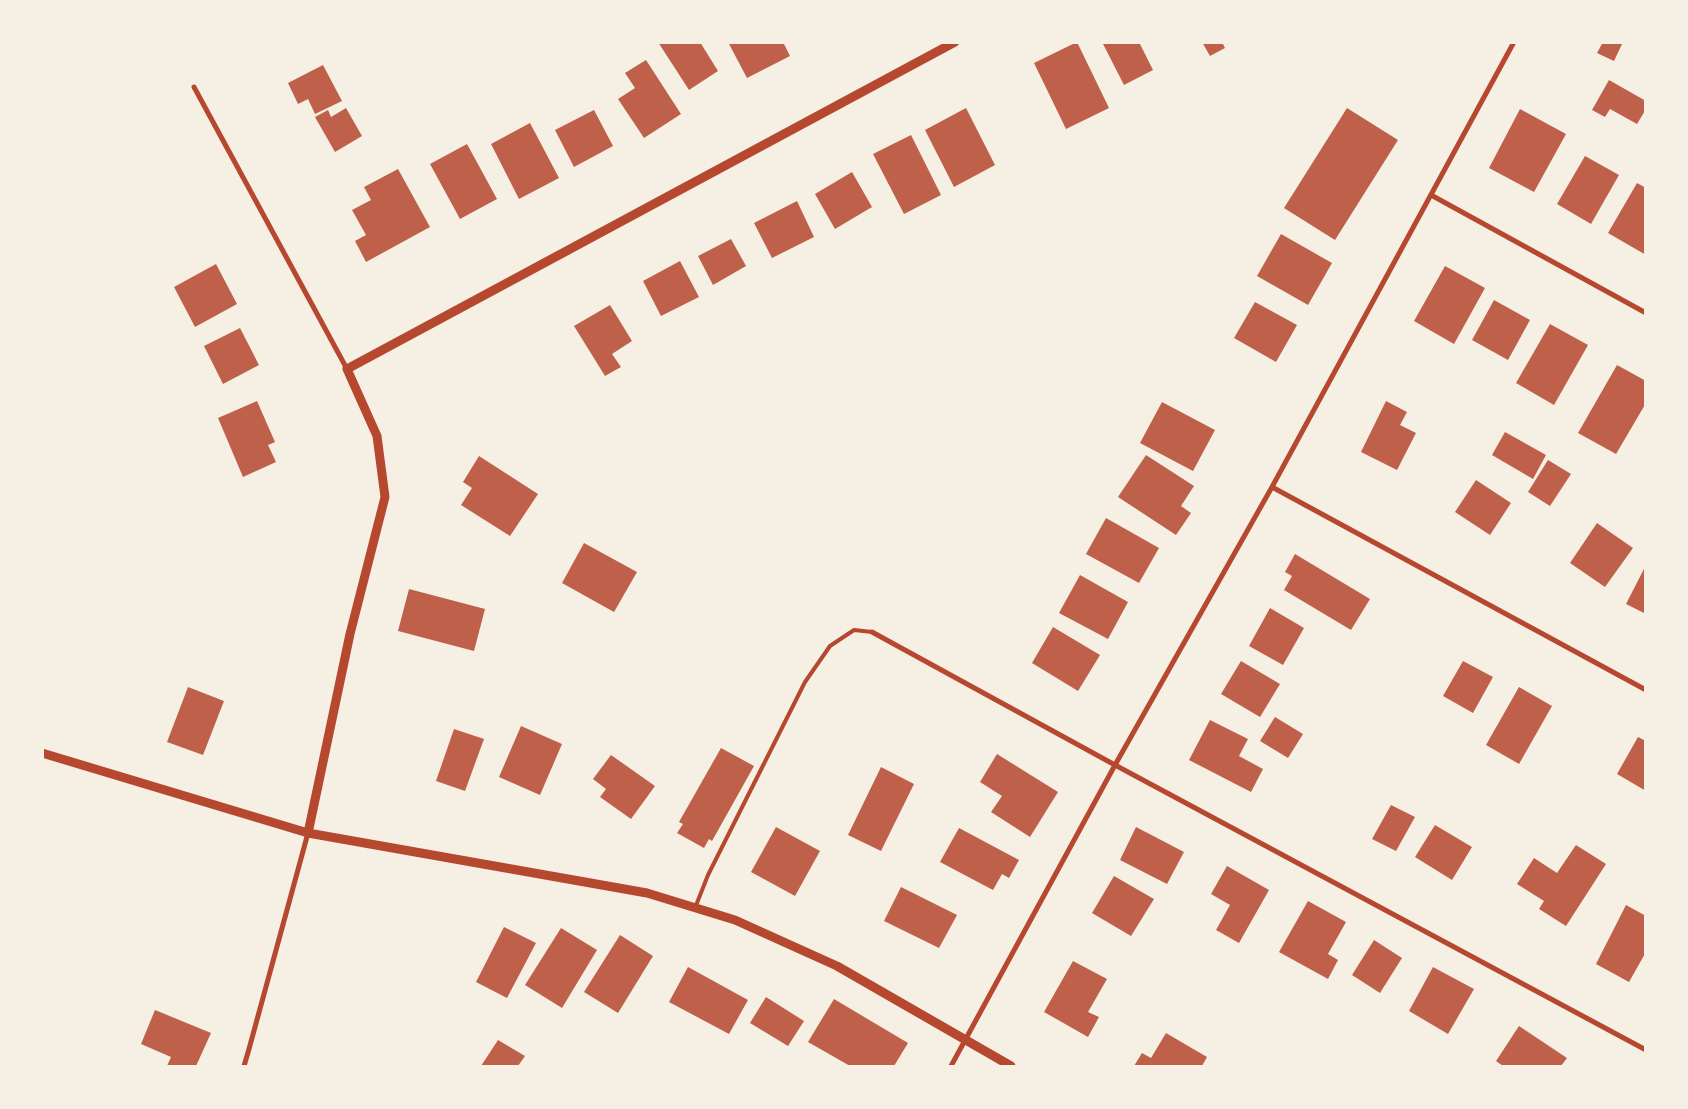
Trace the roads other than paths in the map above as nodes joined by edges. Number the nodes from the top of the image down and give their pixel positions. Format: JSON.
{"nodes":[{"id":1,"x":954,"y":42,"type":"edge"},
{"id":2,"x":1514,"y":42,"type":"edge"},
{"id":3,"x":194,"y":87,"type":"dead end"},
{"id":4,"x":1431,"y":195,"type":"junction"},
{"id":5,"x":1646,"y":313,"type":"edge"},
{"id":6,"x":347,"y":369,"type":"junction"},
{"id":7,"x":1272,"y":487,"type":"junction"},
{"id":8,"x":872,"y":632,"type":"joint"},
{"id":9,"x":1646,"y":690,"type":"edge"},
{"id":10,"x":42,"y":753,"type":"edge"},
{"id":11,"x":1115,"y":765,"type":"junction"},
{"id":12,"x":308,"y":833,"type":"junction"},
{"id":13,"x":695,"y":908,"type":"junction"},
{"id":14,"x":966,"y":1042,"type":"junction"},
{"id":15,"x":1646,"y":1050,"type":"edge"},
{"id":16,"x":244,"y":1066,"type":"edge"},
{"id":17,"x":951,"y":1066,"type":"edge"},
{"id":18,"x":1011,"y":1066,"type":"edge"}],
"edges":[{"from":1,"to":6,"type":"street"},
{"from":2,"to":4,"type":"street"},
{"from":3,"to":6,"type":"street"},
{"from":4,"to":5,"type":"street"},
{"from":4,"to":7,"type":"street"},
{"from":6,"to":12,"type":"street"},
{"from":7,"to":9,"type":"street"},
{"from":7,"to":11,"type":"street"},
{"from":8,"to":11,"type":"street"},
{"from":8,"to":13,"type":"lane"},
{"from":10,"to":12,"type":"street"},
{"from":11,"to":14,"type":"street"},
{"from":11,"to":15,"type":"street"},
{"from":12,"to":13,"type":"street"},
{"from":12,"to":16,"type":"street"},
{"from":13,"to":14,"type":"street"},
{"from":14,"to":17,"type":"street"},
{"from":14,"to":18,"type":"street"}]}
